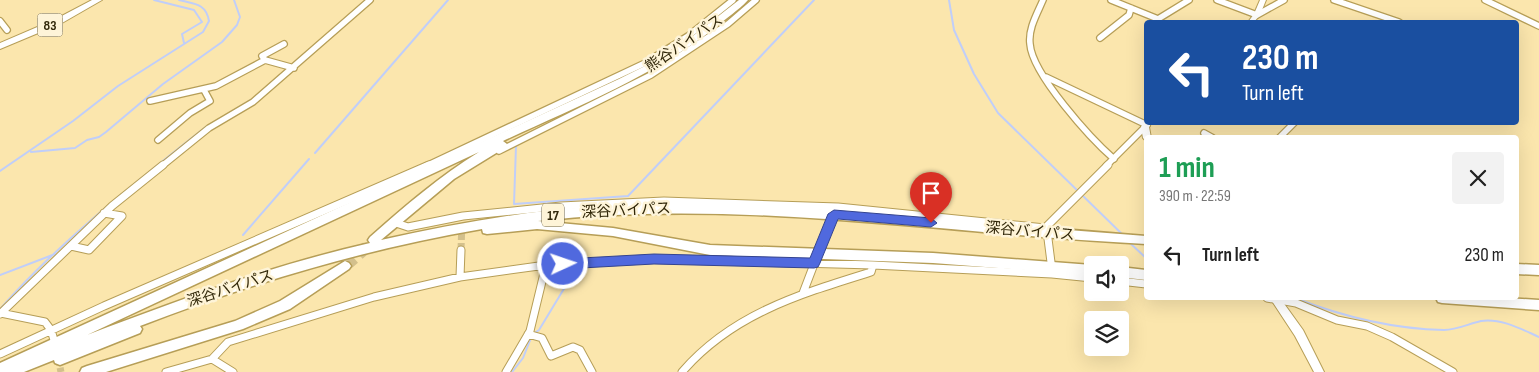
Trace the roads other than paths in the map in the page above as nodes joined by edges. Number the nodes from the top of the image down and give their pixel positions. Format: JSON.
{"nodes":[{"id":1,"x":98,"y":0,"type":"edge"},
{"id":2,"x":370,"y":0,"type":"edge"},
{"id":3,"x":733,"y":0,"type":"edge"},
{"id":4,"x":744,"y":0,"type":"edge"},
{"id":5,"x":756,"y":0,"type":"edge"},
{"id":6,"x":1043,"y":0,"type":"edge"},
{"id":7,"x":1111,"y":0,"type":"edge"},
{"id":8,"x":1189,"y":0,"type":"edge"},
{"id":9,"x":1217,"y":0,"type":"edge"},
{"id":10,"x":1263,"y":0,"type":"edge"},
{"id":11,"x":1284,"y":0,"type":"edge"},
{"id":12,"x":1334,"y":0,"type":"edge"},
{"id":13,"x":1485,"y":0,"type":"edge"},
{"id":14,"x":1131,"y":8,"type":"junction"},
{"id":15,"x":1257,"y":15,"type":"junction"},
{"id":16,"x":0,"y":20,"type":"edge"},
{"id":17,"x":721,"y":20,"type":"junction"},
{"id":18,"x":1253,"y":20,"type":"edge"},
{"id":19,"x":1393,"y":20,"type":"edge"},
{"id":20,"x":1539,"y":26,"type":"edge"},
{"id":21,"x":7,"y":30,"type":"dead end"},
{"id":22,"x":1100,"y":38,"type":"dead end"},
{"id":23,"x":284,"y":44,"type":"dead end"},
{"id":24,"x":0,"y":46,"type":"edge"},
{"id":25,"x":265,"y":60,"type":"junction"},
{"id":26,"x":292,"y":67,"type":"junction"},
{"id":27,"x":1045,"y":77,"type":"junction"},
{"id":28,"x":204,"y":90,"type":"junction"},
{"id":29,"x":150,"y":101,"type":"dead end"},
{"id":30,"x":1144,"y":124,"type":"edge"},
{"id":31,"x":1147,"y":125,"type":"edge"},
{"id":32,"x":1291,"y":125,"type":"edge"},
{"id":33,"x":1204,"y":133,"type":"dead end"},
{"id":34,"x":1208,"y":135,"type":"edge"},
{"id":35,"x":1282,"y":135,"type":"edge"},
{"id":36,"x":158,"y":140,"type":"dead end"},
{"id":37,"x":466,"y":159,"type":"junction"},
{"id":38,"x":1114,"y":159,"type":"junction"},
{"id":39,"x":836,"y":210,"type":"junction"},
{"id":40,"x":104,"y":213,"type":"junction"},
{"id":41,"x":397,"y":223,"type":"junction"},
{"id":42,"x":1047,"y":230,"type":"junction"},
{"id":43,"x":374,"y":240,"type":"tunnel mouth"},
{"id":44,"x":1136,"y":240,"type":"edge"},
{"id":45,"x":72,"y":246,"type":"junction"},
{"id":46,"x":461,"y":250,"type":"tunnel mouth"},
{"id":47,"x":817,"y":258,"type":"junction"},
{"id":48,"x":546,"y":265,"type":"junction"},
{"id":49,"x":873,"y":265,"type":"junction"},
{"id":50,"x":345,"y":266,"type":"tunnel mouth"},
{"id":51,"x":1519,"y":269,"type":"edge"},
{"id":52,"x":1052,"y":270,"type":"junction"},
{"id":53,"x":1084,"y":270,"type":"edge"},
{"id":54,"x":1539,"y":270,"type":"edge"},
{"id":55,"x":1129,"y":273,"type":"edge"},
{"id":56,"x":1144,"y":275,"type":"edge"},
{"id":57,"x":1084,"y":276,"type":"edge"},
{"id":58,"x":460,"y":277,"type":"junction"},
{"id":59,"x":1129,"y":282,"type":"edge"},
{"id":60,"x":1144,"y":284,"type":"edge"},
{"id":61,"x":803,"y":292,"type":"junction"},
{"id":62,"x":1274,"y":300,"type":"edge"},
{"id":63,"x":1282,"y":300,"type":"edge"},
{"id":64,"x":1470,"y":300,"type":"edge"},
{"id":65,"x":1539,"y":305,"type":"edge"},
{"id":66,"x":0,"y":313,"type":"edge"},
{"id":67,"x":51,"y":330,"type":"junction"},
{"id":68,"x":528,"y":334,"type":"junction"},
{"id":69,"x":54,"y":340,"type":"dead end"},
{"id":70,"x":0,"y":354,"type":"edge"},
{"id":71,"x":212,"y":359,"type":"junction"},
{"id":72,"x":0,"y":369,"type":"edge"},
{"id":73,"x":510,"y":370,"type":"edge"},
{"id":74,"x":10,"y":372,"type":"edge"},
{"id":75,"x":28,"y":372,"type":"edge"},
{"id":76,"x":87,"y":372,"type":"edge"},
{"id":77,"x":166,"y":372,"type":"edge"},
{"id":78,"x":233,"y":372,"type":"edge"},
{"id":79,"x":592,"y":372,"type":"edge"},
{"id":80,"x":682,"y":372,"type":"edge"},
{"id":81,"x":1320,"y":372,"type":"edge"},
{"id":82,"x":1453,"y":372,"type":"edge"}],
"edges":[{"from":1,"to":24,"type":"main road","number":"83"},
{"from":2,"to":26,"type":"street"},
{"from":3,"to":17,"type":"street"},
{"from":4,"to":17,"type":"highway","name":"熊谷バイパス"},
{"from":5,"to":17,"type":"street"},
{"from":6,"to":27,"type":"street"},
{"from":7,"to":14,"type":"street"},
{"from":8,"to":14,"type":"street"},
{"from":9,"to":15,"type":"street"},
{"from":10,"to":15,"type":"main road"},
{"from":11,"to":15,"type":"street"},
{"from":12,"to":19,"type":"street"},
{"from":13,"to":20,"type":"street"},
{"from":14,"to":22,"type":"street"},
{"from":15,"to":18,"type":"main road"},
{"from":16,"to":21,"type":"street"},
{"from":17,"to":37,"type":"street"},
{"from":17,"to":37,"type":"highway","name":"熊谷バイパス"},
{"from":17,"to":37,"type":"street"},
{"from":23,"to":25,"type":"street"},
{"from":25,"to":26,"type":"street"},
{"from":25,"to":28,"type":"street"},
{"from":26,"to":40,"type":"street"},
{"from":27,"to":30,"type":"street"},
{"from":27,"to":38,"type":"street"},
{"from":28,"to":29,"type":"street"},
{"from":28,"to":36,"type":"street"},
{"from":31,"to":38,"type":"street"},
{"from":32,"to":35,"type":"street"},
{"from":33,"to":34,"type":"street"},
{"from":37,"to":41,"type":"highway"},
{"from":37,"to":67,"type":"street"},
{"from":37,"to":72,"type":"highway","name":"熊谷バイパス"},
{"from":38,"to":42,"type":"street"},
{"from":39,"to":41,"type":"street"},
{"from":39,"to":42,"type":"highway","name":"深谷バイパス","number":"17"},
{"from":39,"to":47,"type":"street"},
{"from":39,"to":74,"type":"highway","name":"深谷バイパス","number":"17"},
{"from":40,"to":45,"type":"street"},
{"from":40,"to":45,"type":"street"},
{"from":41,"to":43,"type":"highway"},
{"from":42,"to":44,"type":"highway","name":"深谷バイパス","number":"17"},
{"from":42,"to":52,"type":"street"},
{"from":45,"to":66,"type":"street"},
{"from":46,"to":58,"type":"street"},
{"from":47,"to":48,"type":"street"},
{"from":47,"to":49,"type":"street"},
{"from":47,"to":52,"type":"highway","name":"深谷バイパス","number":"17"},
{"from":47,"to":61,"type":"street"},
{"from":47,"to":75,"type":"highway","name":"深谷バイパス","number":"17"},
{"from":48,"to":58,"type":"street"},
{"from":48,"to":68,"type":"street"},
{"from":49,"to":52,"type":"street"},
{"from":49,"to":61,"type":"street"},
{"from":50,"to":76,"type":"highway"},
{"from":51,"to":54,"type":"highway"},
{"from":52,"to":53,"type":"highway","name":"深谷バイパス","number":"17"},
{"from":52,"to":57,"type":"street"},
{"from":55,"to":56,"type":"highway"},
{"from":58,"to":71,"type":"street"},
{"from":59,"to":60,"type":"street"},
{"from":61,"to":80,"type":"street"},
{"from":62,"to":81,"type":"main road"},
{"from":63,"to":82,"type":"street"},
{"from":64,"to":65,"type":"highway"},
{"from":66,"to":67,"type":"street"},
{"from":67,"to":69,"type":"street"},
{"from":67,"to":70,"type":"street"},
{"from":68,"to":73,"type":"street"},
{"from":68,"to":79,"type":"street"},
{"from":71,"to":77,"type":"street"},
{"from":71,"to":78,"type":"street"}]}
